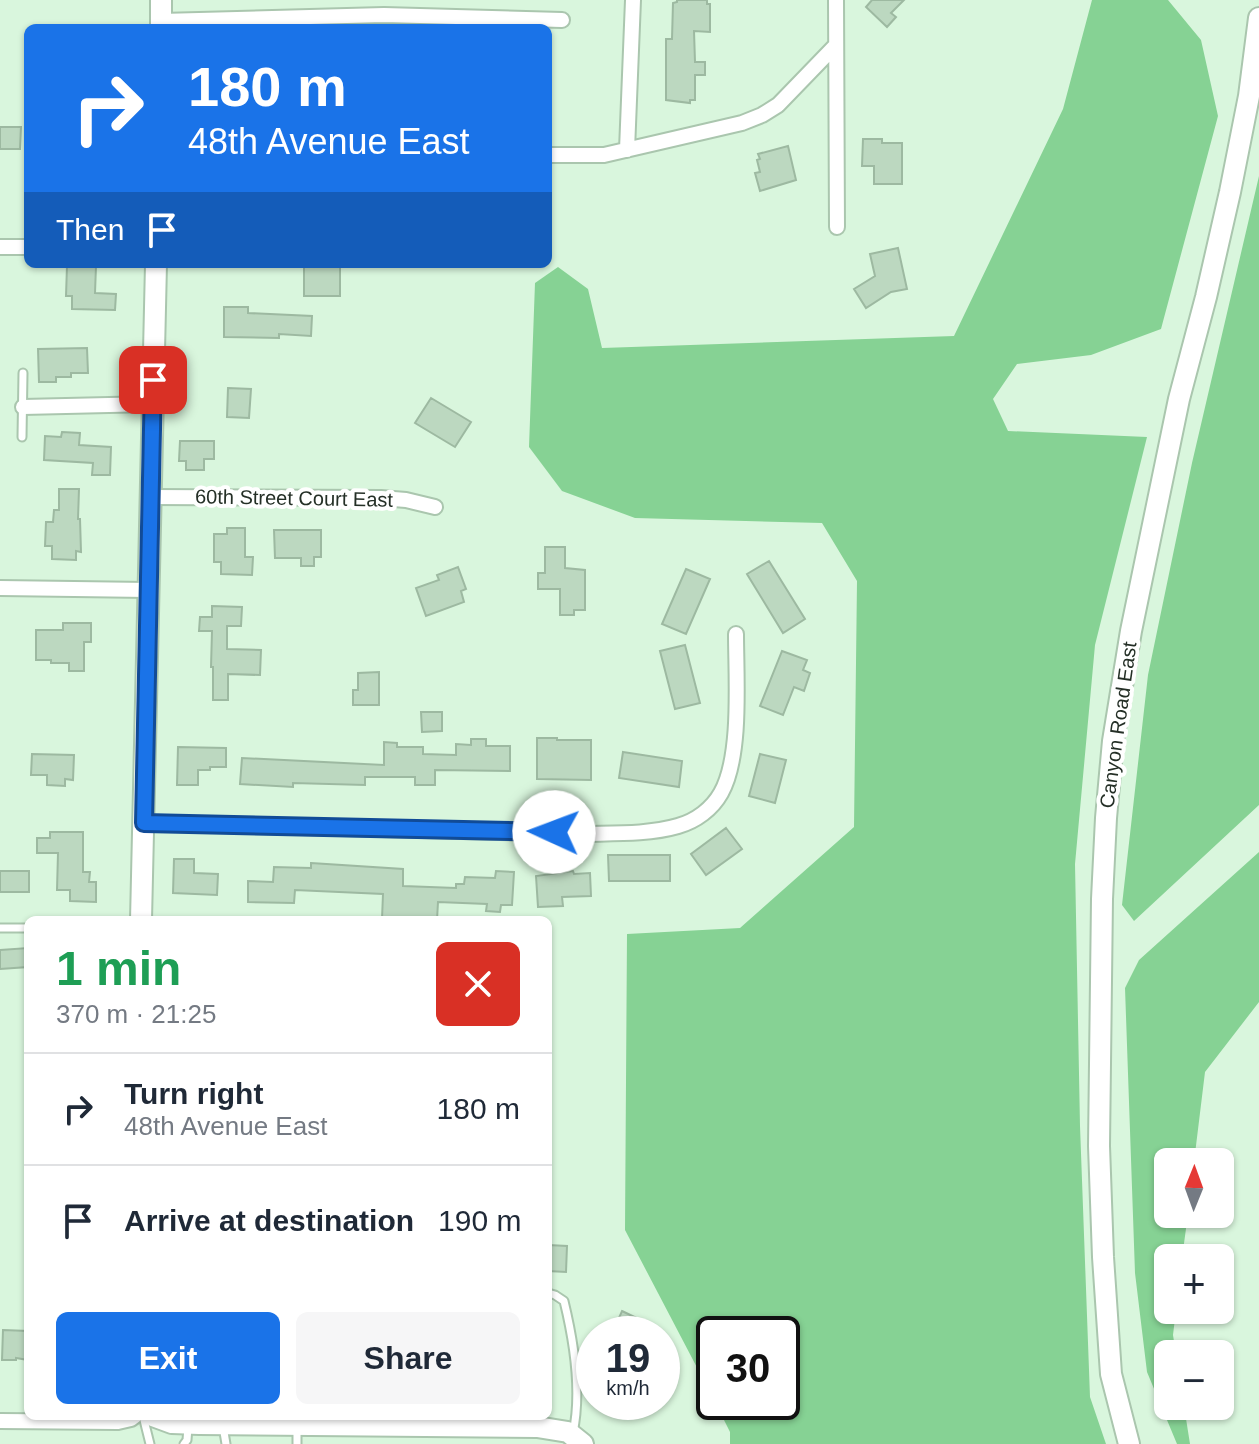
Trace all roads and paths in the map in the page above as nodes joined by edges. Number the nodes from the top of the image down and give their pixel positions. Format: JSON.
{"nodes":[{"id":1,"x":161,"y":0,"type":"edge"},
{"id":2,"x":633,"y":0,"type":"edge"},
{"id":3,"x":836,"y":0,"type":"edge"},
{"id":4,"x":1259,"y":18,"type":"edge"},
{"id":5,"x":562,"y":20,"type":"dead end"},
{"id":6,"x":161,"y":24,"type":"edge"},
{"id":7,"x":183,"y":24,"type":"edge"},
{"id":8,"x":836,"y":45,"type":"junction"},
{"id":9,"x":627,"y":150,"type":"junction"},
{"id":10,"x":552,"y":155,"type":"edge"},
{"id":11,"x":837,"y":227,"type":"dead end"},
{"id":12,"x":0,"y":247,"type":"edge"},
{"id":13,"x":24,"y":247,"type":"edge"},
{"id":14,"x":156,"y":268,"type":"edge"},
{"id":15,"x":23,"y":373,"type":"dead end"},
{"id":16,"x":152,"y":404,"type":"junction"},
{"id":17,"x":23,"y":407,"type":"junction"},
{"id":18,"x":22,"y":437,"type":"dead end"},
{"id":19,"x":151,"y":497,"type":"junction"},
{"id":20,"x":435,"y":507,"type":"dead end"},
{"id":21,"x":0,"y":588,"type":"edge"},
{"id":22,"x":148,"y":590,"type":"junction"},
{"id":23,"x":736,"y":634,"type":"dead end"},
{"id":24,"x":144,"y":823,"type":"junction"},
{"id":25,"x":141,"y":916,"type":"edge"},
{"id":26,"x":0,"y":928,"type":"edge"},
{"id":27,"x":24,"y":928,"type":"edge"},
{"id":28,"x":552,"y":1294,"type":"edge"},
{"id":29,"x":127,"y":1420,"type":"edge"},
{"id":30,"x":144,"y":1420,"type":"edge"},
{"id":31,"x":164,"y":1420,"type":"edge"},
{"id":32,"x":0,"y":1421,"type":"edge"},
{"id":33,"x":425,"y":1421,"type":"edge"},
{"id":34,"x":499,"y":1421,"type":"edge"},
{"id":35,"x":186,"y":1434,"type":"edge"},
{"id":36,"x":224,"y":1434,"type":"edge"},
{"id":37,"x":296,"y":1439,"type":"edge"},
{"id":38,"x":578,"y":1439,"type":"edge"},
{"id":39,"x":150,"y":1444,"type":"edge"},
{"id":40,"x":1129,"y":1444,"type":"edge"}],
"edges":[{"from":1,"to":6,"type":"main road"},
{"from":2,"to":9,"type":"street"},
{"from":3,"to":8,"type":"street"},
{"from":4,"to":40,"type":"main road","name":"Canyon Road East"},
{"from":5,"to":7,"type":"street"},
{"from":8,"to":9,"type":"street"},
{"from":8,"to":11,"type":"street"},
{"from":9,"to":10,"type":"street"},
{"from":12,"to":13,"type":"street"},
{"from":14,"to":16,"type":"main road"},
{"from":15,"to":17,"type":"lane"},
{"from":16,"to":17,"type":"street"},
{"from":16,"to":19,"type":"main road"},
{"from":17,"to":18,"type":"lane"},
{"from":19,"to":20,"type":"street","name":"60th Street Court East"},
{"from":19,"to":22,"type":"main road"},
{"from":21,"to":22,"type":"street"},
{"from":22,"to":24,"type":"main road"},
{"from":23,"to":24,"type":"street"},
{"from":24,"to":25,"type":"main road"},
{"from":26,"to":27,"type":"lane"},
{"from":28,"to":38,"type":"lane"},
{"from":29,"to":32,"type":"street"},
{"from":30,"to":39,"type":"lane"},
{"from":31,"to":35,"type":"main road"},
{"from":33,"to":34,"type":"main road"},
{"from":33,"to":37,"type":"main road"},
{"from":34,"to":38,"type":"main road"},
{"from":35,"to":36,"type":"main road"},
{"from":36,"to":37,"type":"main road"}]}
